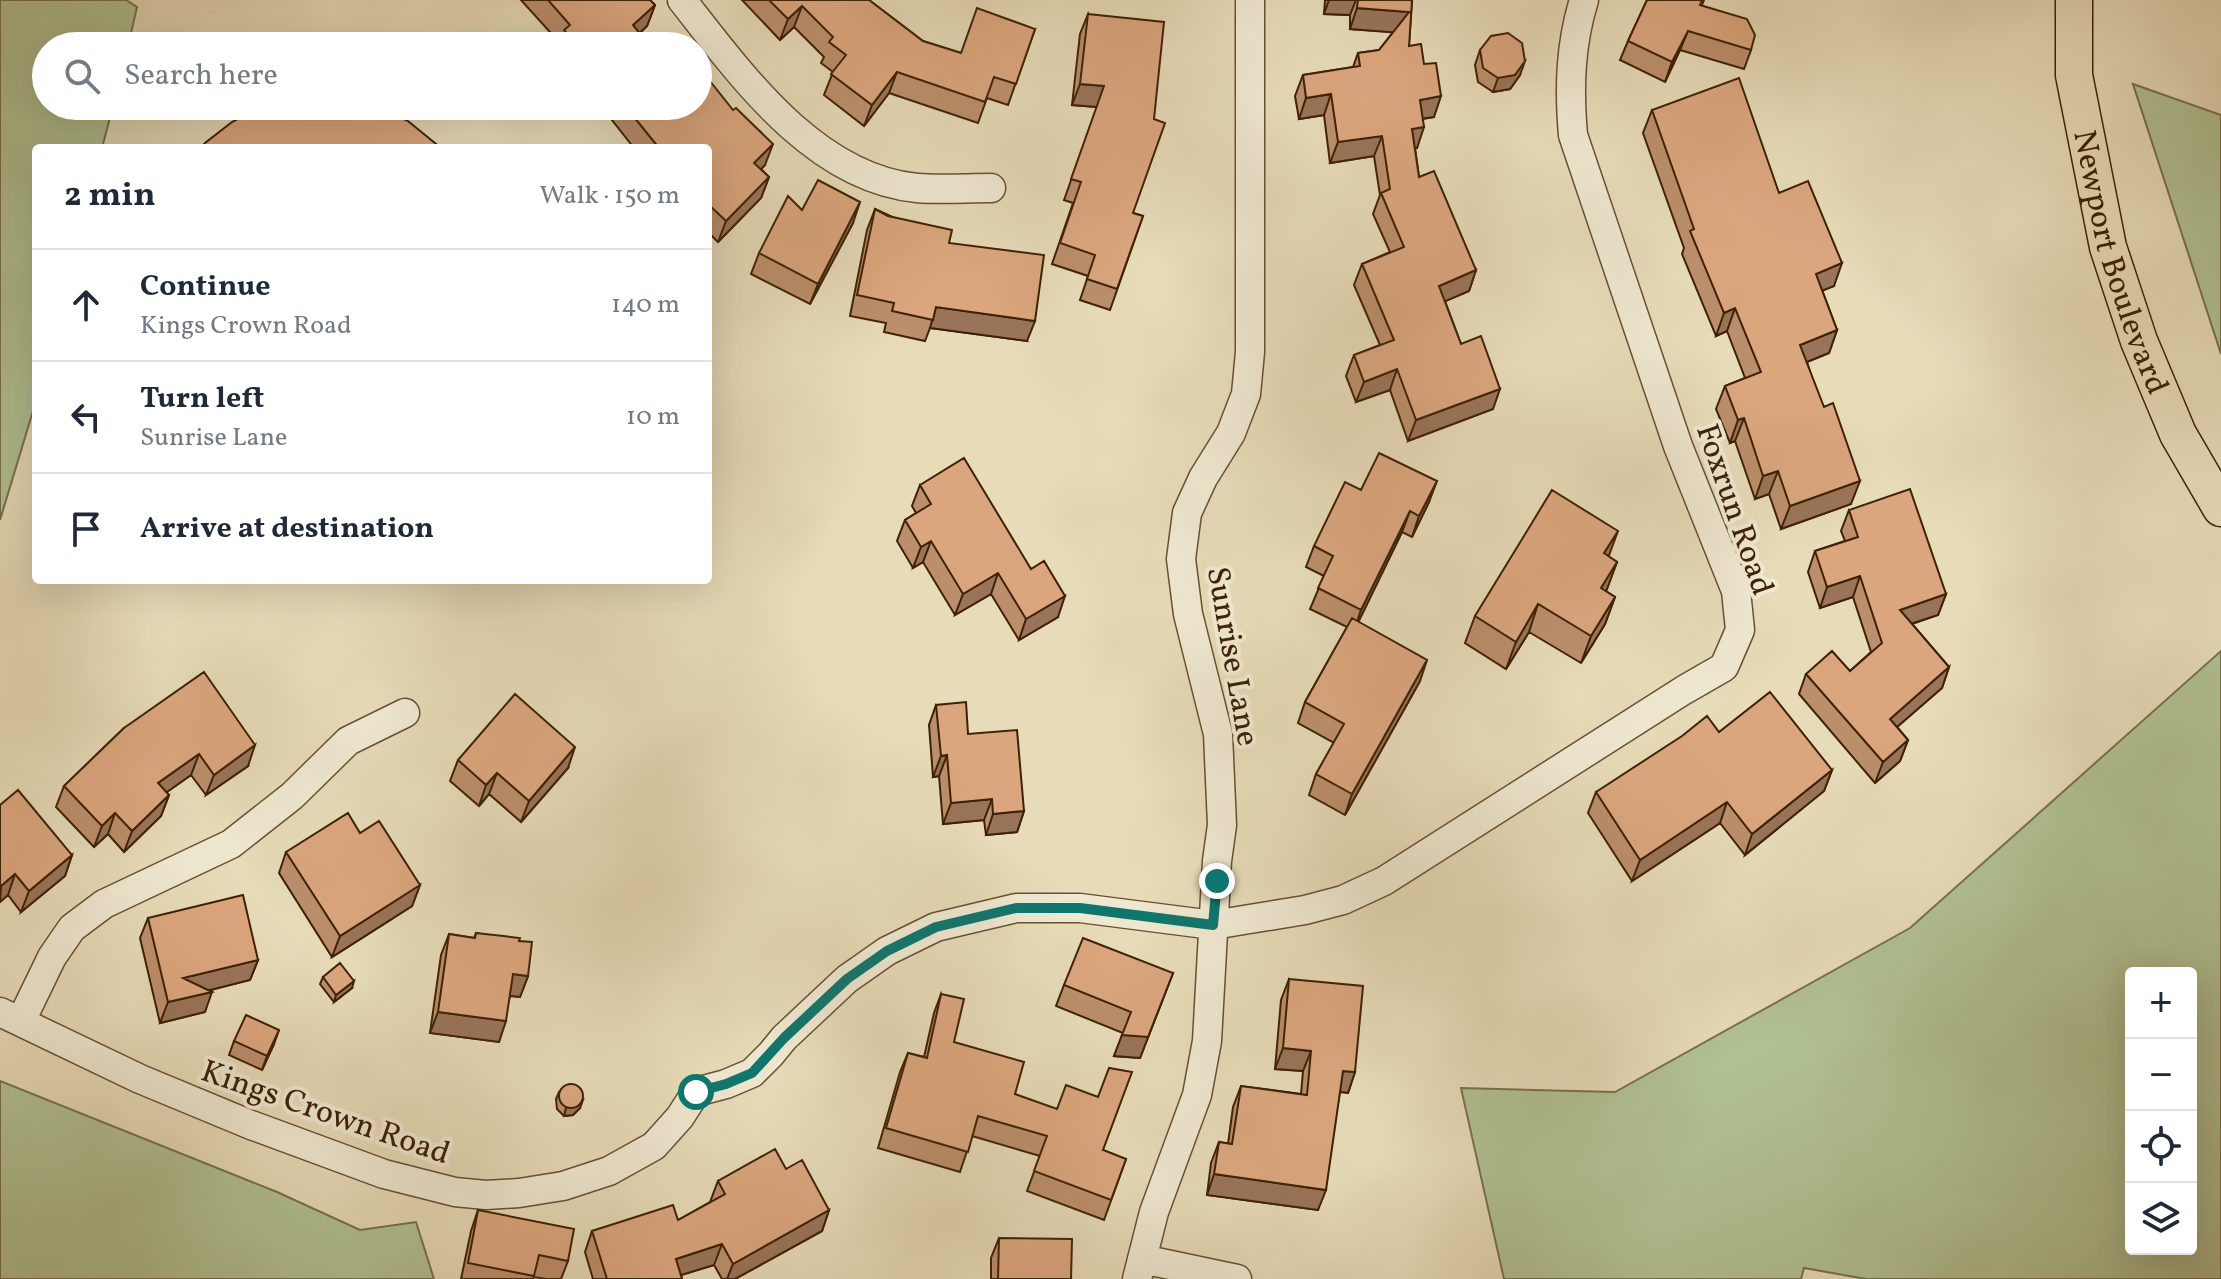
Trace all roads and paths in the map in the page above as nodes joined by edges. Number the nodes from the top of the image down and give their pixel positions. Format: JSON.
{"nodes":[{"id":1,"x":682,"y":0,"type":"edge"},
{"id":2,"x":1250,"y":0,"type":"edge"},
{"id":3,"x":1584,"y":0,"type":"edge"},
{"id":4,"x":2074,"y":0,"type":"edge"},
{"id":5,"x":708,"y":32,"type":"edge"},
{"id":6,"x":712,"y":37,"type":"edge"},
{"id":7,"x":991,"y":188,"type":"dead end"},
{"id":8,"x":2221,"y":508,"type":"edge"},
{"id":9,"x":405,"y":713,"type":"dead end"},
{"id":10,"x":1213,"y":925,"type":"junction"},
{"id":11,"x":10,"y":1016,"type":"edge"},
{"id":12,"x":1139,"y":1269,"type":"edge"},
{"id":13,"x":1237,"y":1279,"type":"edge"}],
"edges":[{"from":1,"to":5,"type":"street"},
{"from":2,"to":10,"type":"street","name":"Sunrise Lane"},
{"from":3,"to":10,"type":"street","name":"Foxrun Road"},
{"from":4,"to":8,"type":"main road","name":"Newport Boulevard"},
{"from":6,"to":7,"type":"street"},
{"from":9,"to":11,"type":"street"},
{"from":10,"to":11,"type":"street","name":"Kings Crown Road"},
{"from":10,"to":12,"type":"street","name":"Sunrise Lane"},
{"from":12,"to":13,"type":"street"}]}
